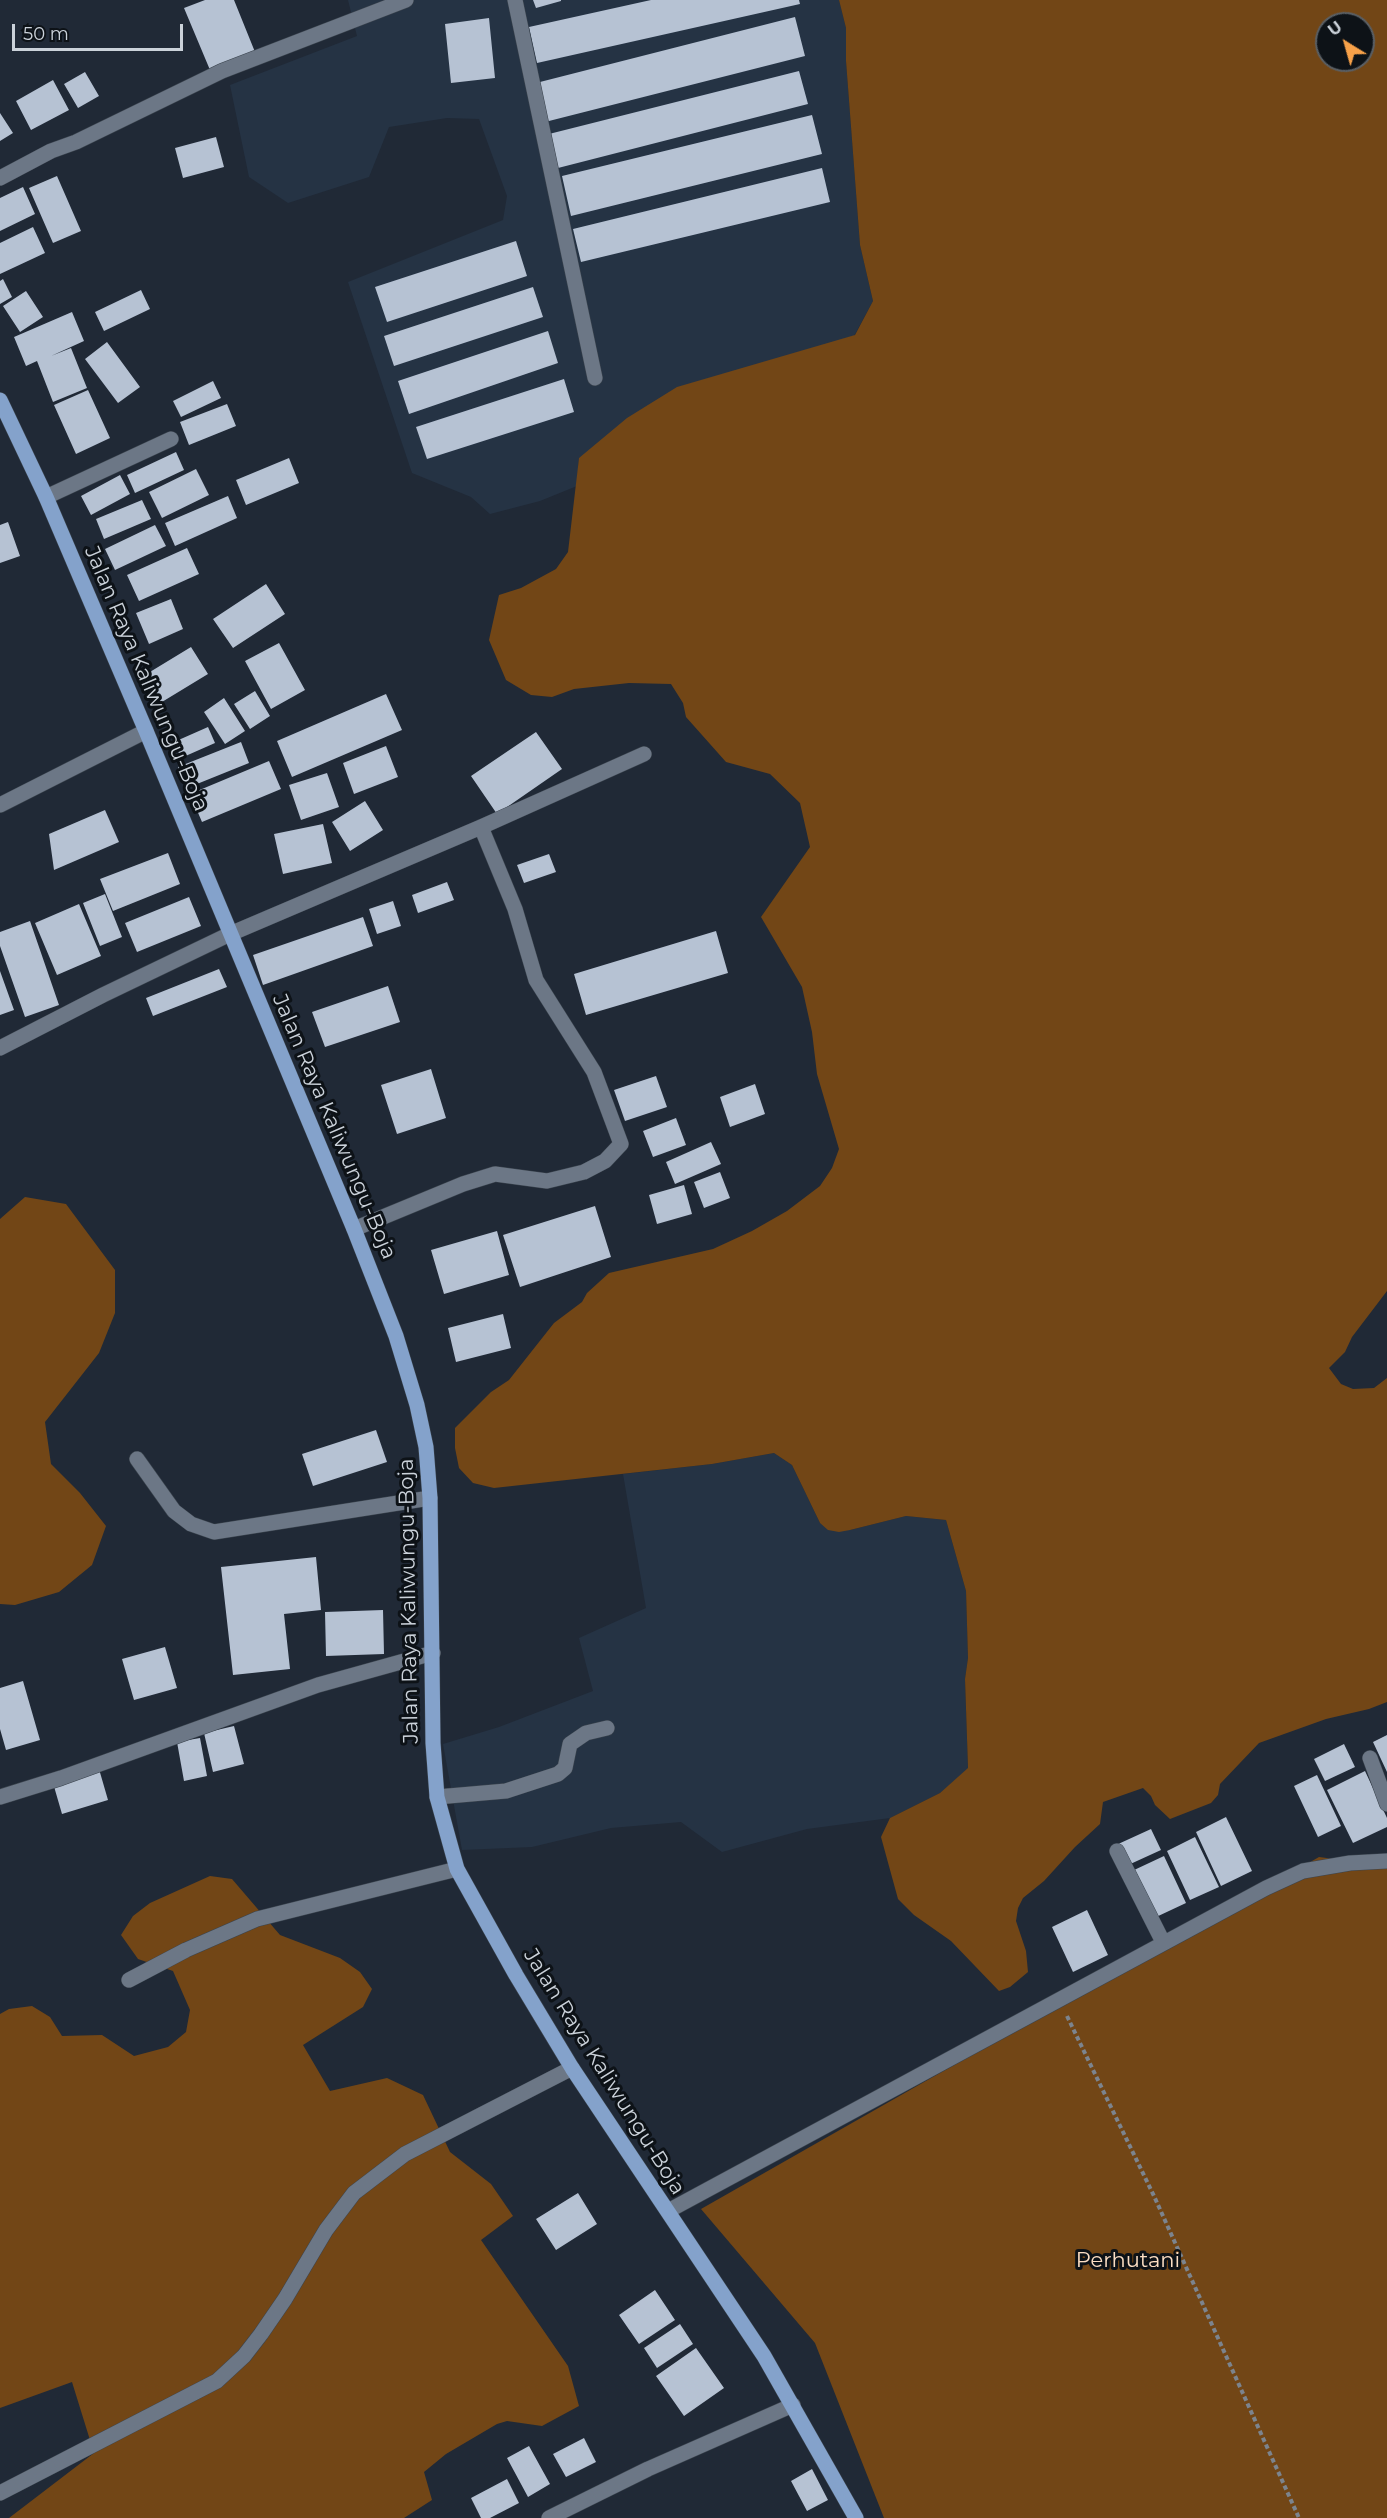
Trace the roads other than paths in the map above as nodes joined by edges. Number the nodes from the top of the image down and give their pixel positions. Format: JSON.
{"nodes":[{"id":1,"x":406,"y":0,"type":"edge"},
{"id":2,"x":514,"y":0,"type":"edge"},
{"id":3,"x":0,"y":178,"type":"edge"},
{"id":4,"x":595,"y":378,"type":"dead end"},
{"id":5,"x":0,"y":400,"type":"edge"},
{"id":6,"x":171,"y":439,"type":"dead end"},
{"id":7,"x":46,"y":497,"type":"junction"},
{"id":8,"x":146,"y":731,"type":"junction"},
{"id":9,"x":644,"y":754,"type":"dead end"},
{"id":10,"x":0,"y":805,"type":"edge"},
{"id":11,"x":481,"y":827,"type":"junction"},
{"id":12,"x":230,"y":934,"type":"junction"},
{"id":13,"x":0,"y":1048,"type":"edge"},
{"id":14,"x":354,"y":1228,"type":"junction"},
{"id":15,"x":137,"y":1460,"type":"dead end"},
{"id":16,"x":430,"y":1498,"type":"junction"},
{"id":17,"x":433,"y":1653,"type":"junction"},
{"id":18,"x":607,"y":1728,"type":"dead end"},
{"id":19,"x":1370,"y":1758,"type":"dead end"},
{"id":20,"x":0,"y":1797,"type":"edge"},
{"id":21,"x":437,"y":1797,"type":"junction"},
{"id":22,"x":1387,"y":1804,"type":"edge"},
{"id":23,"x":1117,"y":1851,"type":"dead end"},
{"id":24,"x":1387,"y":1861,"type":"edge"},
{"id":25,"x":457,"y":1869,"type":"junction"},
{"id":26,"x":1163,"y":1942,"type":"junction"},
{"id":27,"x":129,"y":1980,"type":"dead end"},
{"id":28,"x":572,"y":2068,"type":"junction"},
{"id":29,"x":668,"y":2211,"type":"junction"},
{"id":30,"x":793,"y":2405,"type":"junction"},
{"id":31,"x":0,"y":2493,"type":"edge"},
{"id":32,"x":549,"y":2518,"type":"edge"},
{"id":33,"x":856,"y":2518,"type":"edge"}],
"edges":[{"from":1,"to":3,"type":"street"},
{"from":2,"to":4,"type":"street"},
{"from":5,"to":7,"type":"main road","name":"Jalan Raya Kaliwungu-Boja"},
{"from":6,"to":7,"type":"street"},
{"from":7,"to":8,"type":"main road","name":"Jalan Raya Kaliwungu-Boja"},
{"from":8,"to":10,"type":"street"},
{"from":8,"to":12,"type":"main road","name":"Jalan Raya Kaliwungu-Boja"},
{"from":9,"to":11,"type":"street"},
{"from":11,"to":12,"type":"street"},
{"from":11,"to":14,"type":"street"},
{"from":12,"to":13,"type":"street"},
{"from":12,"to":14,"type":"main road","name":"Jalan Raya Kaliwungu-Boja"},
{"from":14,"to":16,"type":"main road","name":"Jalan Raya Kaliwungu-Boja"},
{"from":15,"to":16,"type":"street"},
{"from":16,"to":17,"type":"main road","name":"Jalan Raya Kaliwungu-Boja"},
{"from":17,"to":20,"type":"street"},
{"from":17,"to":21,"type":"main road","name":"Jalan Raya Kaliwungu-Boja"},
{"from":18,"to":21,"type":"street"},
{"from":19,"to":22,"type":"street"},
{"from":21,"to":25,"type":"main road","name":"Jalan Raya Kaliwungu-Boja"},
{"from":23,"to":26,"type":"street"},
{"from":24,"to":26,"type":"street"},
{"from":25,"to":27,"type":"street"},
{"from":25,"to":28,"type":"main road","name":"Jalan Raya Kaliwungu-Boja"},
{"from":26,"to":29,"type":"street"},
{"from":28,"to":29,"type":"main road","name":"Jalan Raya Kaliwungu-Boja"},
{"from":28,"to":31,"type":"street"},
{"from":29,"to":30,"type":"main road","name":"Jalan Raya Kaliwungu-Boja"},
{"from":30,"to":32,"type":"street"},
{"from":30,"to":33,"type":"main road","name":"Jalan Raya Kaliwungu-Boja"}]}
